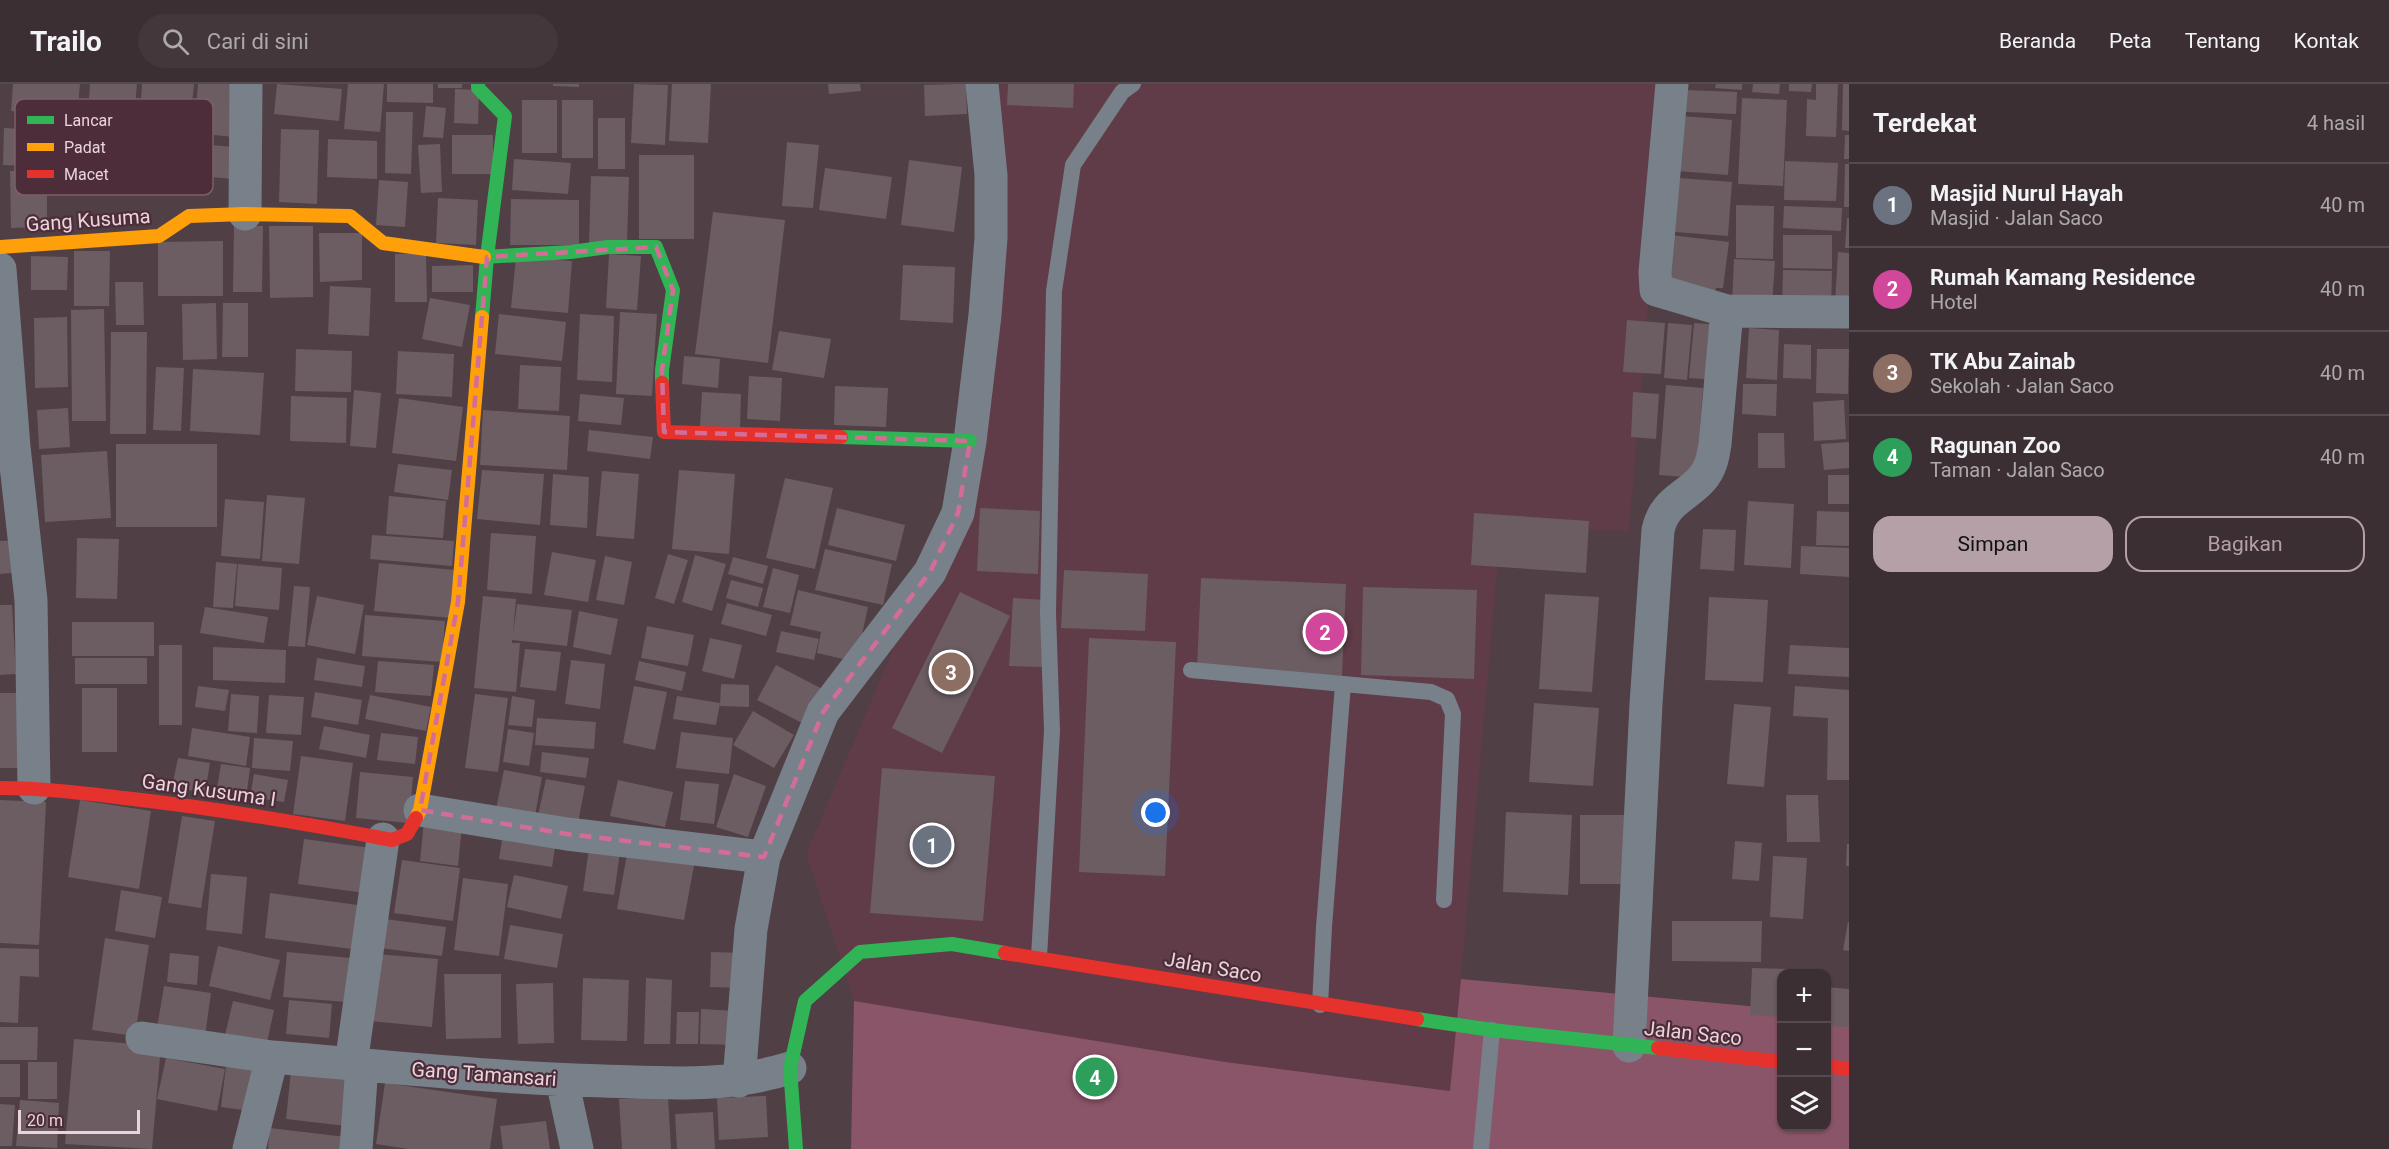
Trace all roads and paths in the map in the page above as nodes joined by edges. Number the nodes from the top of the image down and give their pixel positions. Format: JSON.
{"nodes":[{"id":1,"x":246,"y":84,"type":"edge"},
{"id":2,"x":478,"y":84,"type":"edge"},
{"id":3,"x":982,"y":84,"type":"edge"},
{"id":4,"x":1133,"y":84,"type":"edge"},
{"id":5,"x":1672,"y":84,"type":"edge"},
{"id":6,"x":245,"y":214,"type":"junction"},
{"id":7,"x":0,"y":247,"type":"edge"},
{"id":8,"x":487,"y":257,"type":"junction"},
{"id":9,"x":0,"y":269,"type":"edge"},
{"id":10,"x":1727,"y":311,"type":"junction"},
{"id":11,"x":1849,"y":312,"type":"edge"},
{"id":12,"x":970,"y":441,"type":"junction"},
{"id":13,"x":1191,"y":670,"type":"dead end"},
{"id":14,"x":1342,"y":684,"type":"junction"},
{"id":15,"x":0,"y":788,"type":"edge"},
{"id":16,"x":34,"y":789,"type":"junction"},
{"id":17,"x":404,"y":827,"type":"junction"},
{"id":18,"x":764,"y":857,"type":"junction"},
{"id":19,"x":1444,"y":900,"type":"dead end"},
{"id":20,"x":1039,"y":957,"type":"junction"},
{"id":21,"x":1320,"y":1005,"type":"junction"},
{"id":22,"x":1492,"y":1030,"type":"junction"},
{"id":23,"x":142,"y":1038,"type":"dead end"},
{"id":24,"x":1629,"y":1046,"type":"junction"},
{"id":25,"x":272,"y":1057,"type":"junction"},
{"id":26,"x":1777,"y":1061,"type":"edge"},
{"id":27,"x":356,"y":1064,"type":"junction"},
{"id":28,"x":1831,"y":1067,"type":"edge"},
{"id":29,"x":790,"y":1068,"type":"junction"},
{"id":30,"x":1849,"y":1069,"type":"edge"},
{"id":31,"x":562,"y":1080,"type":"junction"},
{"id":32,"x":739,"y":1081,"type":"junction"},
{"id":33,"x":249,"y":1149,"type":"edge"},
{"id":34,"x":356,"y":1149,"type":"edge"},
{"id":35,"x":577,"y":1149,"type":"edge"},
{"id":36,"x":796,"y":1149,"type":"edge"},
{"id":37,"x":1481,"y":1149,"type":"edge"}],
"edges":[{"from":1,"to":6,"type":"street"},
{"from":2,"to":8,"type":"street"},
{"from":3,"to":12,"type":"street"},
{"from":4,"to":20,"type":"lane"},
{"from":5,"to":10,"type":"street"},
{"from":6,"to":7,"type":"street","name":"Gang Kusuma"},
{"from":6,"to":8,"type":"street","name":"Gang Kusuma"},
{"from":8,"to":12,"type":"street","name":"Gang Kusuma"},
{"from":8,"to":17,"type":"street"},
{"from":9,"to":16,"type":"street"},
{"from":10,"to":11,"type":"street"},
{"from":10,"to":24,"type":"street"},
{"from":12,"to":18,"type":"street"},
{"from":13,"to":14,"type":"lane"},
{"from":14,"to":19,"type":"lane"},
{"from":14,"to":21,"type":"lane"},
{"from":15,"to":16,"type":"street","name":"Gang Kusuma I"},
{"from":16,"to":17,"type":"street","name":"Gang Kusuma I"},
{"from":17,"to":18,"type":"street"},
{"from":17,"to":27,"type":"street"},
{"from":18,"to":32,"type":"street"},
{"from":20,"to":21,"type":"street","name":"Jalan Saco"},
{"from":20,"to":29,"type":"street","name":"Jalan Saco"},
{"from":21,"to":22,"type":"street","name":"Jalan Saco"},
{"from":22,"to":24,"type":"street","name":"Jalan Saco"},
{"from":22,"to":37,"type":"lane"},
{"from":23,"to":25,"type":"street","name":"Gang Tamansari"},
{"from":24,"to":26,"type":"street","name":"Jalan Saco"},
{"from":25,"to":27,"type":"street","name":"Gang Tamansari"},
{"from":25,"to":33,"type":"street"},
{"from":27,"to":31,"type":"street","name":"Gang Tamansari"},
{"from":27,"to":34,"type":"street"},
{"from":28,"to":30,"type":"street"},
{"from":29,"to":32,"type":"street","name":"Gang Tamansari"},
{"from":29,"to":36,"type":"street","name":"Jalan Saco"},
{"from":31,"to":32,"type":"street","name":"Gang Tamansari"},
{"from":31,"to":35,"type":"street"}]}
